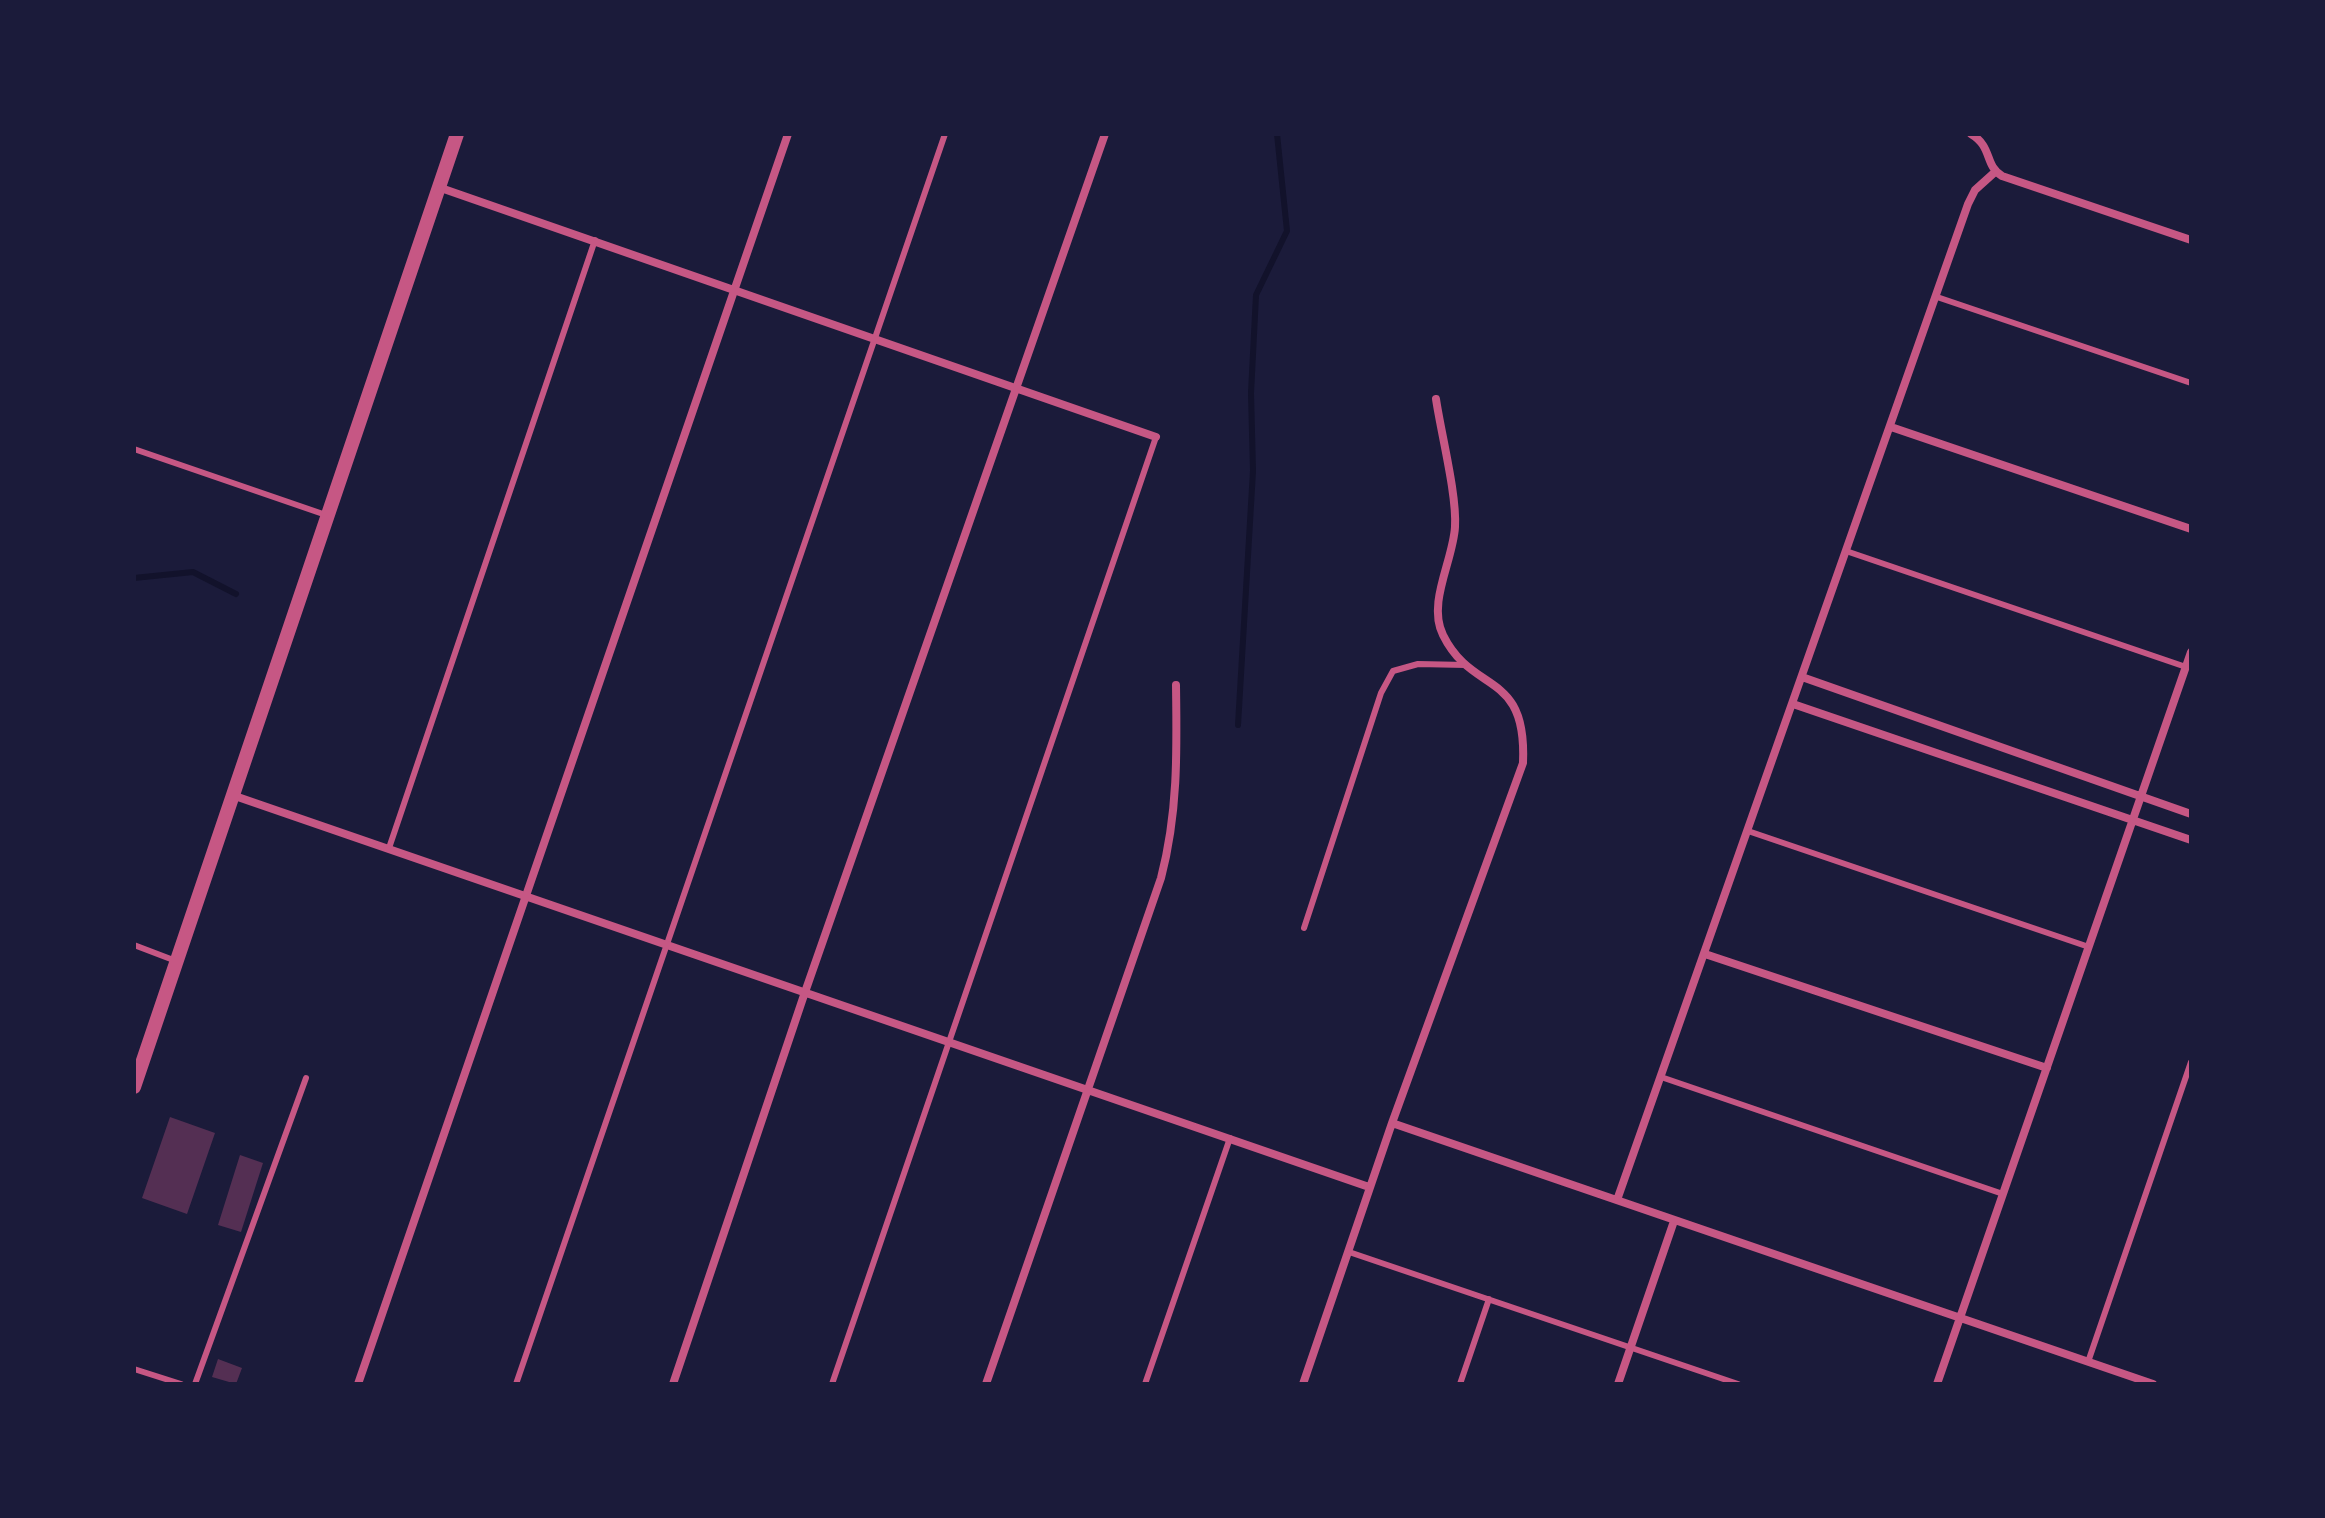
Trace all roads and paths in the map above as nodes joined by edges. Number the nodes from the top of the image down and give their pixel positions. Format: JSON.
{"nodes":[{"id":1,"x":457,"y":134,"type":"edge"},
{"id":2,"x":788,"y":134,"type":"edge"},
{"id":3,"x":945,"y":134,"type":"edge"},
{"id":4,"x":1105,"y":134,"type":"edge"},
{"id":5,"x":1971,"y":134,"type":"edge"},
{"id":6,"x":1995,"y":172,"type":"junction"},
{"id":7,"x":438,"y":187,"type":"junction"},
{"id":8,"x":595,"y":240,"type":"junction"},
{"id":9,"x":2191,"y":240,"type":"edge"},
{"id":10,"x":736,"y":290,"type":"junction"},
{"id":11,"x":1937,"y":297,"type":"junction"},
{"id":12,"x":876,"y":339,"type":"junction"},
{"id":13,"x":2191,"y":383,"type":"edge"},
{"id":14,"x":1016,"y":389,"type":"junction"},
{"id":15,"x":1436,"y":399,"type":"dead end"},
{"id":16,"x":1891,"y":427,"type":"junction"},
{"id":17,"x":1156,"y":437,"type":"joint"},
{"id":18,"x":134,"y":449,"type":"edge"},
{"id":19,"x":326,"y":515,"type":"junction"},
{"id":20,"x":2191,"y":529,"type":"edge"},
{"id":21,"x":1846,"y":551,"type":"junction"},
{"id":22,"x":2191,"y":652,"type":"edge"},
{"id":23,"x":1470,"y":665,"type":"junction"},
{"id":24,"x":2186,"y":667,"type":"junction"},
{"id":25,"x":1802,"y":677,"type":"junction"},
{"id":26,"x":1176,"y":685,"type":"dead end"},
{"id":27,"x":1793,"y":704,"type":"junction"},
{"id":28,"x":232,"y":795,"type":"junction"},
{"id":29,"x":2142,"y":797,"type":"junction"},
{"id":30,"x":2191,"y":814,"type":"edge"},
{"id":31,"x":2134,"y":821,"type":"junction"},
{"id":32,"x":1748,"y":831,"type":"junction"},
{"id":33,"x":2191,"y":840,"type":"edge"},
{"id":34,"x":389,"y":848,"type":"junction"},
{"id":35,"x":526,"y":898,"type":"junction"},
{"id":36,"x":1304,"y":928,"type":"dead end"},
{"id":37,"x":134,"y":945,"type":"edge"},
{"id":38,"x":665,"y":947,"type":"junction"},
{"id":39,"x":2089,"y":947,"type":"junction"},
{"id":40,"x":1705,"y":954,"type":"junction"},
{"id":41,"x":176,"y":961,"type":"junction"},
{"id":42,"x":804,"y":995,"type":"junction"},
{"id":43,"x":948,"y":1044,"type":"junction"},
{"id":44,"x":2191,"y":1062,"type":"edge"},
{"id":45,"x":2047,"y":1068,"type":"junction"},
{"id":46,"x":1661,"y":1077,"type":"junction"},
{"id":47,"x":306,"y":1078,"type":"dead end"},
{"id":48,"x":134,"y":1087,"type":"edge"},
{"id":49,"x":1089,"y":1092,"type":"junction"},
{"id":50,"x":1392,"y":1123,"type":"junction"},
{"id":51,"x":1230,"y":1138,"type":"junction"},
{"id":52,"x":1369,"y":1187,"type":"junction"},
{"id":53,"x":2003,"y":1194,"type":"junction"},
{"id":54,"x":1617,"y":1200,"type":"junction"},
{"id":55,"x":1674,"y":1221,"type":"junction"},
{"id":56,"x":1349,"y":1252,"type":"junction"},
{"id":57,"x":1489,"y":1299,"type":"junction"},
{"id":58,"x":1960,"y":1319,"type":"junction"},
{"id":59,"x":1631,"y":1346,"type":"junction"},
{"id":60,"x":2088,"y":1362,"type":"junction"},
{"id":61,"x":134,"y":1369,"type":"edge"},
{"id":62,"x":181,"y":1384,"type":"edge"},
{"id":63,"x":195,"y":1384,"type":"edge"},
{"id":64,"x":358,"y":1384,"type":"edge"},
{"id":65,"x":516,"y":1384,"type":"edge"},
{"id":66,"x":673,"y":1384,"type":"edge"},
{"id":67,"x":832,"y":1384,"type":"edge"},
{"id":68,"x":986,"y":1384,"type":"edge"},
{"id":69,"x":1145,"y":1384,"type":"edge"},
{"id":70,"x":1303,"y":1384,"type":"edge"},
{"id":71,"x":1460,"y":1384,"type":"edge"},
{"id":72,"x":1618,"y":1384,"type":"edge"},
{"id":73,"x":1738,"y":1384,"type":"edge"},
{"id":74,"x":1937,"y":1384,"type":"edge"},
{"id":75,"x":2153,"y":1384,"type":"edge"}],
"edges":[{"from":1,"to":7,"type":"street"},
{"from":2,"to":10,"type":"street"},
{"from":3,"to":12,"type":"lane"},
{"from":4,"to":14,"type":"street"},
{"from":5,"to":6,"type":"street"},
{"from":6,"to":9,"type":"street"},
{"from":6,"to":11,"type":"street"},
{"from":7,"to":8,"type":"street"},
{"from":7,"to":19,"type":"street"},
{"from":8,"to":10,"type":"street"},
{"from":8,"to":34,"type":"lane"},
{"from":10,"to":12,"type":"street"},
{"from":10,"to":35,"type":"street"},
{"from":11,"to":13,"type":"lane"},
{"from":11,"to":16,"type":"street"},
{"from":12,"to":14,"type":"street"},
{"from":12,"to":38,"type":"lane"},
{"from":14,"to":17,"type":"street"},
{"from":14,"to":42,"type":"street"},
{"from":15,"to":23,"type":"street"},
{"from":16,"to":20,"type":"street"},
{"from":16,"to":21,"type":"street"},
{"from":17,"to":43,"type":"lane"},
{"from":18,"to":19,"type":"lane"},
{"from":19,"to":28,"type":"street"},
{"from":21,"to":24,"type":"lane"},
{"from":21,"to":25,"type":"street"},
{"from":22,"to":24,"type":"street"},
{"from":23,"to":36,"type":"lane"},
{"from":23,"to":50,"type":"street"},
{"from":24,"to":29,"type":"street"},
{"from":25,"to":27,"type":"street"},
{"from":25,"to":29,"type":"street"},
{"from":26,"to":49,"type":"street"},
{"from":27,"to":31,"type":"street"},
{"from":27,"to":32,"type":"street"},
{"from":28,"to":34,"type":"street"},
{"from":28,"to":41,"type":"street"},
{"from":29,"to":30,"type":"street"},
{"from":29,"to":31,"type":"street"},
{"from":31,"to":33,"type":"street"},
{"from":31,"to":39,"type":"street"},
{"from":32,"to":39,"type":"lane"},
{"from":32,"to":40,"type":"street"},
{"from":34,"to":35,"type":"street"},
{"from":35,"to":38,"type":"street"},
{"from":35,"to":64,"type":"street"},
{"from":37,"to":41,"type":"lane"},
{"from":38,"to":42,"type":"street"},
{"from":38,"to":65,"type":"lane"},
{"from":39,"to":45,"type":"street"},
{"from":40,"to":45,"type":"street"},
{"from":40,"to":46,"type":"street"},
{"from":41,"to":48,"type":"street"},
{"from":42,"to":43,"type":"street"},
{"from":42,"to":66,"type":"street"},
{"from":43,"to":49,"type":"street"},
{"from":43,"to":67,"type":"lane"},
{"from":44,"to":60,"type":"lane"},
{"from":45,"to":53,"type":"street"},
{"from":46,"to":53,"type":"lane"},
{"from":46,"to":54,"type":"street"},
{"from":47,"to":63,"type":"lane"},
{"from":49,"to":51,"type":"street"},
{"from":49,"to":68,"type":"street"},
{"from":50,"to":52,"type":"street"},
{"from":50,"to":54,"type":"street"},
{"from":51,"to":52,"type":"street"},
{"from":51,"to":69,"type":"lane"},
{"from":52,"to":56,"type":"street"},
{"from":53,"to":58,"type":"street"},
{"from":54,"to":55,"type":"street"},
{"from":55,"to":58,"type":"street"},
{"from":55,"to":59,"type":"street"},
{"from":56,"to":57,"type":"lane"},
{"from":56,"to":70,"type":"street"},
{"from":57,"to":59,"type":"lane"},
{"from":57,"to":71,"type":"lane"},
{"from":58,"to":60,"type":"street"},
{"from":58,"to":74,"type":"street"},
{"from":59,"to":72,"type":"street"},
{"from":59,"to":73,"type":"lane"},
{"from":60,"to":75,"type":"street"},
{"from":61,"to":62,"type":"lane"}]}
